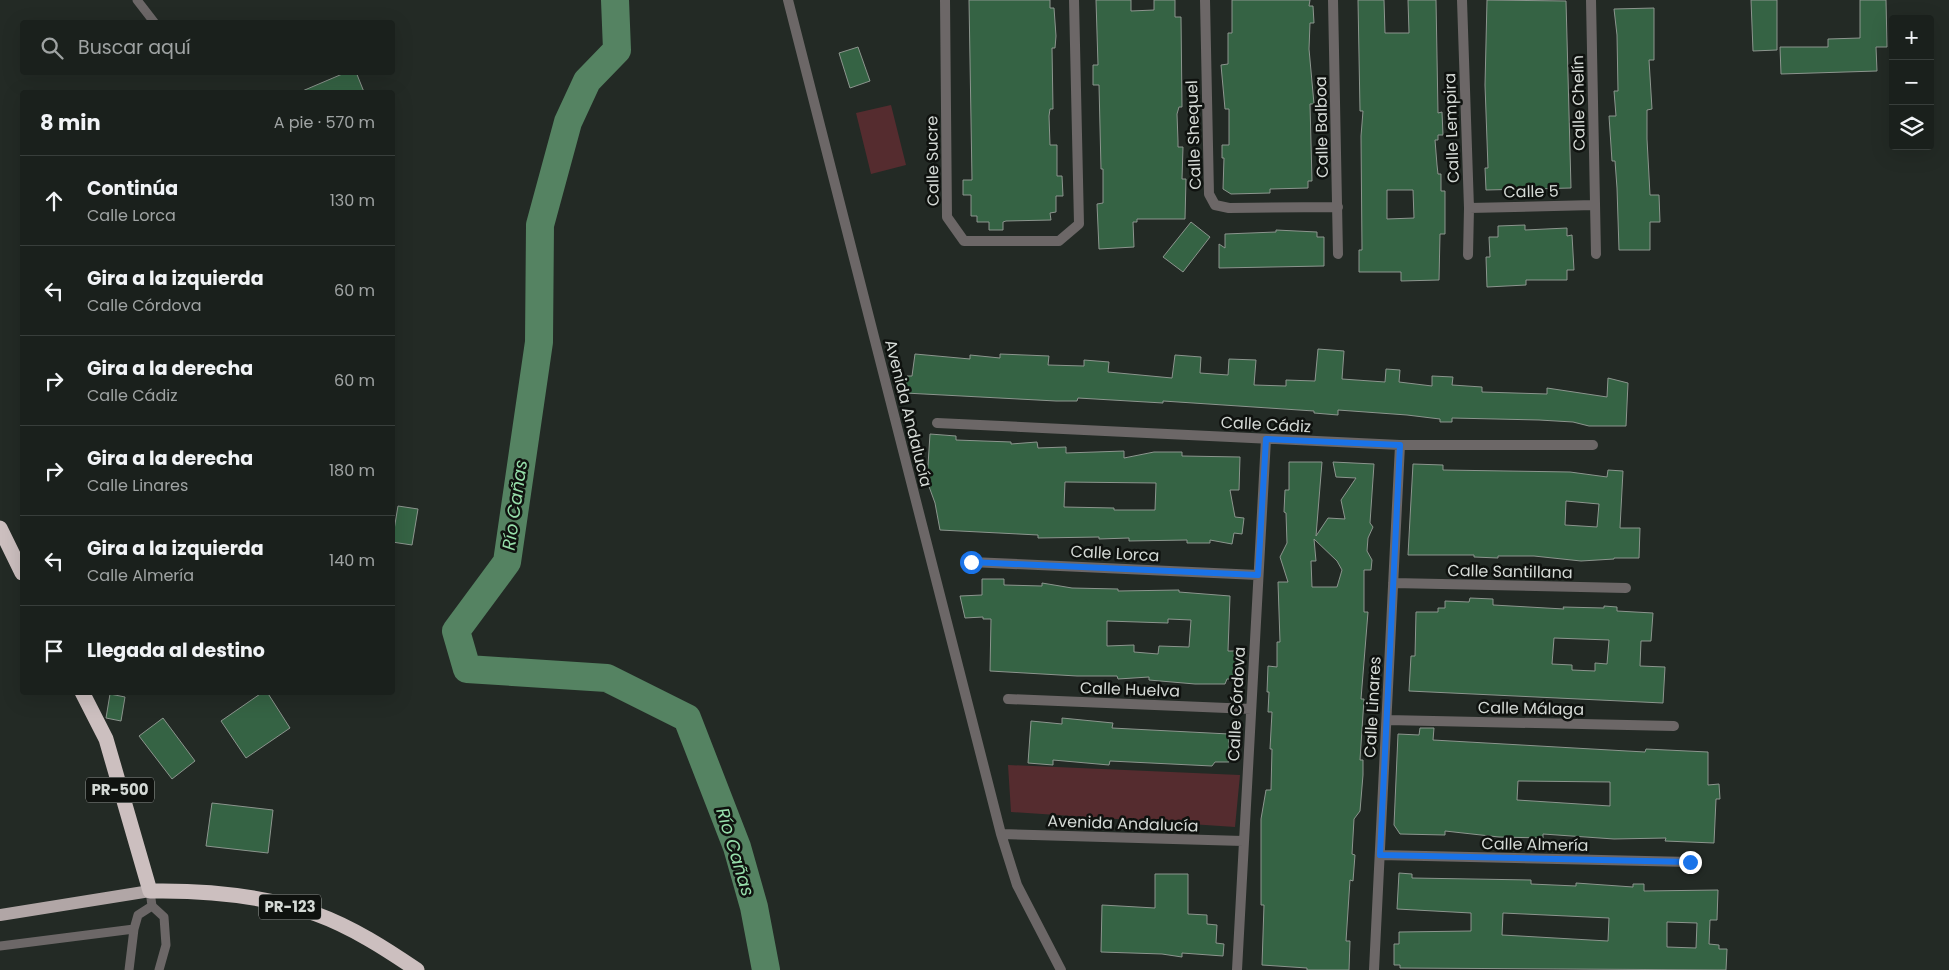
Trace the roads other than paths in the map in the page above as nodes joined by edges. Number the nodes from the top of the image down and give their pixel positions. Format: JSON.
{"nodes":[{"id":1,"x":137,"y":0,"type":"edge"},
{"id":2,"x":788,"y":0,"type":"edge"},
{"id":3,"x":945,"y":0,"type":"edge"},
{"id":4,"x":1074,"y":0,"type":"edge"},
{"id":5,"x":1205,"y":0,"type":"edge"},
{"id":6,"x":1333,"y":0,"type":"edge"},
{"id":7,"x":1462,"y":0,"type":"edge"},
{"id":8,"x":1591,"y":0,"type":"edge"},
{"id":9,"x":152,"y":20,"type":"edge"},
{"id":10,"x":1594,"y":205,"type":"junction"},
{"id":11,"x":1338,"y":207,"type":"junction"},
{"id":12,"x":1469,"y":208,"type":"junction"},
{"id":13,"x":1338,"y":254,"type":"dead end"},
{"id":14,"x":1596,"y":254,"type":"dead end"},
{"id":15,"x":1468,"y":255,"type":"dead end"},
{"id":16,"x":937,"y":423,"type":"dead end"},
{"id":17,"x":1266,"y":439,"type":"junction"},
{"id":18,"x":1400,"y":445,"type":"junction"},
{"id":19,"x":1593,"y":445,"type":"dead end"},
{"id":20,"x":0,"y":528,"type":"edge"},
{"id":21,"x":971,"y":562,"type":"dead end"},
{"id":22,"x":20,"y":569,"type":"edge"},
{"id":23,"x":1258,"y":575,"type":"junction"},
{"id":24,"x":1394,"y":583,"type":"junction"},
{"id":25,"x":1626,"y":588,"type":"dead end"},
{"id":26,"x":84,"y":695,"type":"edge"},
{"id":27,"x":1008,"y":699,"type":"dead end"},
{"id":28,"x":1251,"y":709,"type":"junction"},
{"id":29,"x":1386,"y":720,"type":"junction"},
{"id":30,"x":1674,"y":726,"type":"dead end"},
{"id":31,"x":1001,"y":834,"type":"junction"},
{"id":32,"x":1243,"y":841,"type":"junction"},
{"id":33,"x":1380,"y":855,"type":"junction"},
{"id":34,"x":1690,"y":862,"type":"dead end"},
{"id":35,"x":151,"y":898,"type":"junction"},
{"id":36,"x":0,"y":916,"type":"edge"},
{"id":37,"x":134,"y":929,"type":"junction"},
{"id":38,"x":0,"y":946,"type":"edge"},
{"id":39,"x":129,"y":970,"type":"edge"},
{"id":40,"x":160,"y":970,"type":"edge"},
{"id":41,"x":417,"y":970,"type":"edge"},
{"id":42,"x":1061,"y":970,"type":"edge"},
{"id":43,"x":1237,"y":970,"type":"edge"},
{"id":44,"x":1374,"y":970,"type":"edge"}],
"edges":[{"from":1,"to":9,"type":"lane"},
{"from":2,"to":31,"type":"street","name":"Avenida Andalucía"},
{"from":3,"to":4,"type":"street","name":"Calle Sucre"},
{"from":5,"to":11,"type":"street","name":"Calle Shequel"},
{"from":6,"to":11,"type":"street","name":"Calle Balboa"},
{"from":7,"to":12,"type":"street","name":"Calle Lempira"},
{"from":8,"to":10,"type":"street","name":"Calle Chelín"},
{"from":10,"to":12,"type":"street","name":"Calle 5"},
{"from":10,"to":14,"type":"street","name":"Calle Chelín"},
{"from":11,"to":13,"type":"street","name":"Calle Balboa"},
{"from":12,"to":15,"type":"street","name":"Calle Lempira"},
{"from":16,"to":17,"type":"street","name":"Calle Cádiz"},
{"from":17,"to":18,"type":"street","name":"Calle Cádiz"},
{"from":17,"to":23,"type":"street","name":"Calle Córdova"},
{"from":18,"to":19,"type":"street","name":"Calle Cádiz"},
{"from":18,"to":24,"type":"street","name":"Calle Linares"},
{"from":20,"to":22,"type":"highway"},
{"from":21,"to":23,"type":"street","name":"Calle Lorca"},
{"from":23,"to":28,"type":"street","name":"Calle Córdova"},
{"from":24,"to":25,"type":"street","name":"Calle Santillana"},
{"from":24,"to":29,"type":"street","name":"Calle Linares"},
{"from":26,"to":35,"type":"highway","name":"PR-500","number":"PR-500"},
{"from":27,"to":28,"type":"street","name":"Calle Huelva"},
{"from":28,"to":32,"type":"street","name":"Calle Córdova"},
{"from":29,"to":30,"type":"street","name":"Calle Málaga"},
{"from":29,"to":33,"type":"street","name":"Calle Linares"},
{"from":31,"to":32,"type":"street","name":"Avenida Andalucía"},
{"from":31,"to":42,"type":"street","name":"Avenida Andalucía"},
{"from":32,"to":43,"type":"street","name":"Calle Córdova"},
{"from":33,"to":34,"type":"street","name":"Calle Almería"},
{"from":33,"to":44,"type":"street","name":"Calle Linares"},
{"from":35,"to":36,"type":"main road","number":"PR-123"},
{"from":35,"to":37,"type":"lane"},
{"from":35,"to":40,"type":"lane"},
{"from":35,"to":41,"type":"highway","number":"PR-123"},
{"from":37,"to":38,"type":"lane"},
{"from":37,"to":39,"type":"lane"}]}
